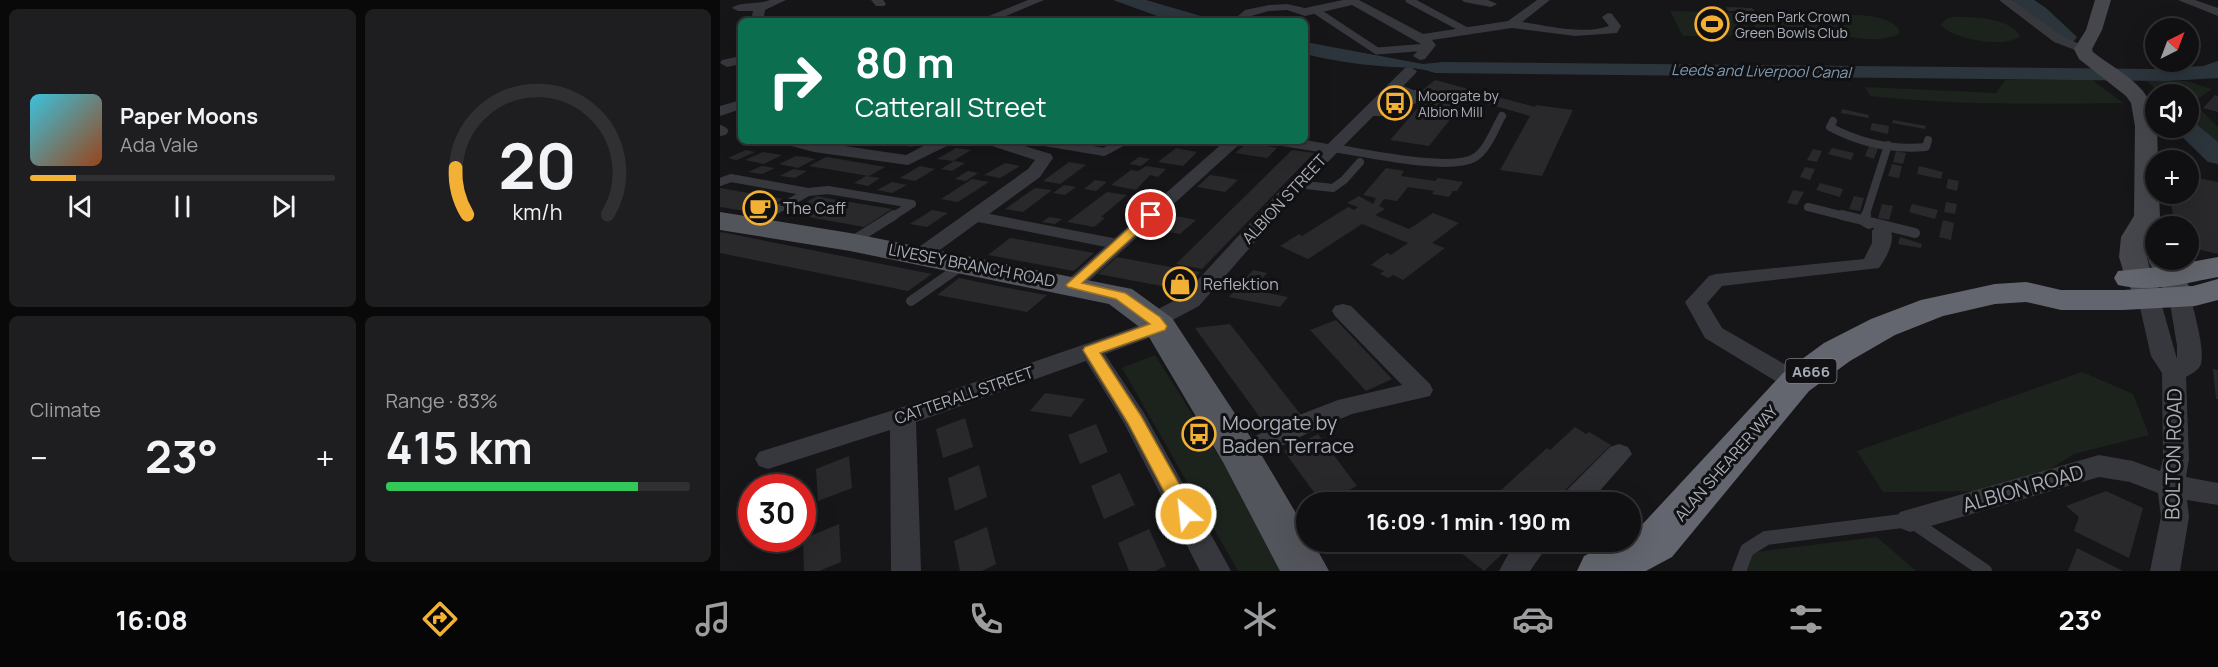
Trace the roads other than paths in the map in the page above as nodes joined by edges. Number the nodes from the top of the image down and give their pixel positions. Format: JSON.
{"nodes":[{"id":1,"x":780,"y":0,"type":"edge"},
{"id":2,"x":1038,"y":0,"type":"edge"},
{"id":3,"x":1409,"y":0,"type":"edge"},
{"id":4,"x":1467,"y":0,"type":"edge"},
{"id":5,"x":1544,"y":0,"type":"edge"},
{"id":6,"x":1988,"y":0,"type":"edge"},
{"id":7,"x":2006,"y":0,"type":"edge"},
{"id":8,"x":2103,"y":0,"type":"edge"},
{"id":9,"x":2184,"y":0,"type":"edge"},
{"id":10,"x":1352,"y":1,"type":"edge"},
{"id":11,"x":1491,"y":4,"type":"dead end"},
{"id":12,"x":738,"y":8,"type":"dead end"},
{"id":13,"x":760,"y":8,"type":"junction"},
{"id":14,"x":1314,"y":10,"type":"junction"},
{"id":15,"x":1009,"y":12,"type":"junction"},
{"id":16,"x":2218,"y":12,"type":"edge"},
{"id":17,"x":1608,"y":17,"type":"dead end"},
{"id":18,"x":760,"y":18,"type":"edge"},
{"id":19,"x":992,"y":18,"type":"edge"},
{"id":20,"x":1024,"y":18,"type":"dead end"},
{"id":21,"x":1247,"y":18,"type":"edge"},
{"id":22,"x":1512,"y":24,"type":"junction"},
{"id":23,"x":1467,"y":31,"type":"junction"},
{"id":24,"x":2083,"y":49,"type":"junction"},
{"id":25,"x":1420,"y":53,"type":"junction"},
{"id":26,"x":1394,"y":86,"type":"junction"},
{"id":27,"x":738,"y":105,"type":"edge"},
{"id":28,"x":720,"y":111,"type":"edge"},
{"id":29,"x":1368,"y":112,"type":"junction"},
{"id":30,"x":1502,"y":116,"type":"dead end"},
{"id":31,"x":1833,"y":121,"type":"dead end"},
{"id":32,"x":1928,"y":140,"type":"dead end"},
{"id":33,"x":802,"y":144,"type":"edge"},
{"id":34,"x":939,"y":144,"type":"edge"},
{"id":35,"x":1001,"y":144,"type":"edge"},
{"id":36,"x":1056,"y":144,"type":"edge"},
{"id":37,"x":1119,"y":144,"type":"edge"},
{"id":38,"x":1232,"y":144,"type":"edge"},
{"id":39,"x":1303,"y":144,"type":"edge"},
{"id":40,"x":1888,"y":145,"type":"junction"},
{"id":41,"x":1331,"y":148,"type":"junction"},
{"id":42,"x":1360,"y":162,"type":"dead end"},
{"id":43,"x":720,"y":182,"type":"edge"},
{"id":44,"x":1296,"y":184,"type":"junction"},
{"id":45,"x":808,"y":192,"type":"junction"},
{"id":46,"x":1808,"y":207,"type":"dead end"},
{"id":47,"x":974,"y":216,"type":"junction"},
{"id":48,"x":2151,"y":216,"type":"edge"},
{"id":49,"x":728,"y":223,"type":"edge"},
{"id":50,"x":1873,"y":226,"type":"junction"},
{"id":51,"x":2145,"y":226,"type":"edge"},
{"id":52,"x":1915,"y":233,"type":"dead end"},
{"id":53,"x":850,"y":242,"type":"junction"},
{"id":54,"x":1117,"y":244,"type":"junction"},
{"id":55,"x":919,"y":256,"type":"junction"},
{"id":56,"x":964,"y":264,"type":"junction"},
{"id":57,"x":2145,"y":265,"type":"edge"},
{"id":58,"x":2149,"y":270,"type":"edge"},
{"id":59,"x":2217,"y":274,"type":"edge"},
{"id":60,"x":2160,"y":282,"type":"edge"},
{"id":61,"x":1072,"y":285,"type":"junction"},
{"id":62,"x":911,"y":301,"type":"dead end"},
{"id":63,"x":1342,"y":311,"type":"dead end"},
{"id":64,"x":1157,"y":323,"type":"junction"},
{"id":65,"x":1091,"y":350,"type":"junction"},
{"id":66,"x":2174,"y":373,"type":"junction"},
{"id":67,"x":1796,"y":382,"type":"junction"},
{"id":68,"x":903,"y":417,"type":"junction"},
{"id":69,"x":1619,"y":454,"type":"dead end"},
{"id":70,"x":1240,"y":455,"type":"junction"},
{"id":71,"x":768,"y":459,"type":"dead end"},
{"id":72,"x":2171,"y":486,"type":"junction"},
{"id":73,"x":1583,"y":492,"type":"edge"},
{"id":74,"x":2218,"y":494,"type":"edge"},
{"id":75,"x":1910,"y":520,"type":"junction"},
{"id":76,"x":1524,"y":552,"type":"edge"},
{"id":77,"x":1652,"y":557,"type":"edge"},
{"id":78,"x":1311,"y":567,"type":"edge"},
{"id":79,"x":906,"y":571,"type":"edge"},
{"id":80,"x":1216,"y":571,"type":"edge"},
{"id":81,"x":1514,"y":571,"type":"edge"},
{"id":82,"x":1601,"y":571,"type":"edge"},
{"id":83,"x":1739,"y":571,"type":"edge"},
{"id":84,"x":1985,"y":571,"type":"edge"},
{"id":85,"x":2165,"y":571,"type":"edge"}],
"edges":[{"from":1,"to":13,"type":"street"},
{"from":2,"to":15,"type":"street"},
{"from":3,"to":23,"type":"lane"},
{"from":4,"to":11,"type":"street"},
{"from":5,"to":22,"type":"street"},
{"from":6,"to":7,"type":"street"},
{"from":7,"to":24,"type":"street"},
{"from":8,"to":24,"type":"main road"},
{"from":9,"to":16,"type":"street"},
{"from":10,"to":14,"type":"street"},
{"from":10,"to":25,"type":"street"},
{"from":12,"to":13,"type":"street"},
{"from":13,"to":18,"type":"street"},
{"from":14,"to":21,"type":"street"},
{"from":14,"to":25,"type":"lane"},
{"from":15,"to":19,"type":"street"},
{"from":15,"to":20,"type":"street"},
{"from":17,"to":22,"type":"street"},
{"from":22,"to":23,"type":"street"},
{"from":23,"to":25,"type":"street"},
{"from":24,"to":48,"type":"main road"},
{"from":25,"to":26,"type":"street","name":"ALBION STREET"},
{"from":26,"to":29,"type":"street","name":"ALBION STREET"},
{"from":26,"to":29,"type":"lane"},
{"from":27,"to":28,"type":"street"},
{"from":29,"to":41,"type":"street","name":"ALBION STREET"},
{"from":30,"to":41,"type":"lane"},
{"from":31,"to":40,"type":"lane"},
{"from":32,"to":40,"type":"lane"},
{"from":33,"to":34,"type":"street"},
{"from":35,"to":47,"type":"street"},
{"from":36,"to":37,"type":"lane"},
{"from":38,"to":54,"type":"street"},
{"from":39,"to":41,"type":"street"},
{"from":40,"to":50,"type":"lane"},
{"from":41,"to":44,"type":"street","name":"ALBION STREET"},
{"from":42,"to":44,"type":"lane"},
{"from":43,"to":45,"type":"lane"},
{"from":44,"to":64,"type":"street","name":"ALBION STREET"},
{"from":45,"to":49,"type":"lane"},
{"from":45,"to":53,"type":"lane"},
{"from":46,"to":50,"type":"lane"},
{"from":47,"to":54,"type":"lane"},
{"from":47,"to":55,"type":"street"},
{"from":49,"to":53,"type":"main road","name":"LIVESEY BRANCH ROAD"},
{"from":50,"to":52,"type":"lane"},
{"from":50,"to":67,"type":"street"},
{"from":51,"to":57,"type":"main road"},
{"from":53,"to":55,"type":"main road","name":"LIVESEY BRANCH ROAD"},
{"from":54,"to":61,"type":"street"},
{"from":55,"to":56,"type":"main road","name":"LIVESEY BRANCH ROAD"},
{"from":56,"to":61,"type":"main road","name":"LIVESEY BRANCH ROAD"},
{"from":56,"to":62,"type":"lane"},
{"from":58,"to":60,"type":"main road"},
{"from":59,"to":60,"type":"highway","number":"A666"},
{"from":60,"to":66,"type":"street","name":"BOLTON ROAD"},
{"from":60,"to":66,"type":"street","name":"BOLTON ROAD"},
{"from":60,"to":67,"type":"highway","name":"ALAN SHEARER WAY","number":"A666"},
{"from":61,"to":64,"type":"main road","name":"LIVESEY BRANCH ROAD"},
{"from":63,"to":70,"type":"street"},
{"from":64,"to":65,"type":"street","name":"CATTERALL STREET"},
{"from":64,"to":70,"type":"main road","name":"LIVESEY BRANCH ROAD"},
{"from":65,"to":68,"type":"street","name":"CATTERALL STREET"},
{"from":65,"to":80,"type":"street"},
{"from":66,"to":72,"type":"street","name":"BOLTON ROAD"},
{"from":67,"to":77,"type":"highway","name":"ALAN SHEARER WAY","number":"A666"},
{"from":68,"to":71,"type":"street","name":"CATTERALL STREET"},
{"from":68,"to":79,"type":"street"},
{"from":69,"to":73,"type":"street"},
{"from":70,"to":78,"type":"main road","name":"LIVESEY BRANCH ROAD"},
{"from":72,"to":74,"type":"street","name":"ALBION ROAD"},
{"from":72,"to":75,"type":"street","name":"ALBION ROAD"},
{"from":72,"to":85,"type":"street","name":"BOLTON ROAD"},
{"from":75,"to":83,"type":"lane"},
{"from":75,"to":84,"type":"lane"},
{"from":76,"to":81,"type":"street"},
{"from":77,"to":82,"type":"highway","name":"ALAN SHEARER WAY","number":"A666"}]}
